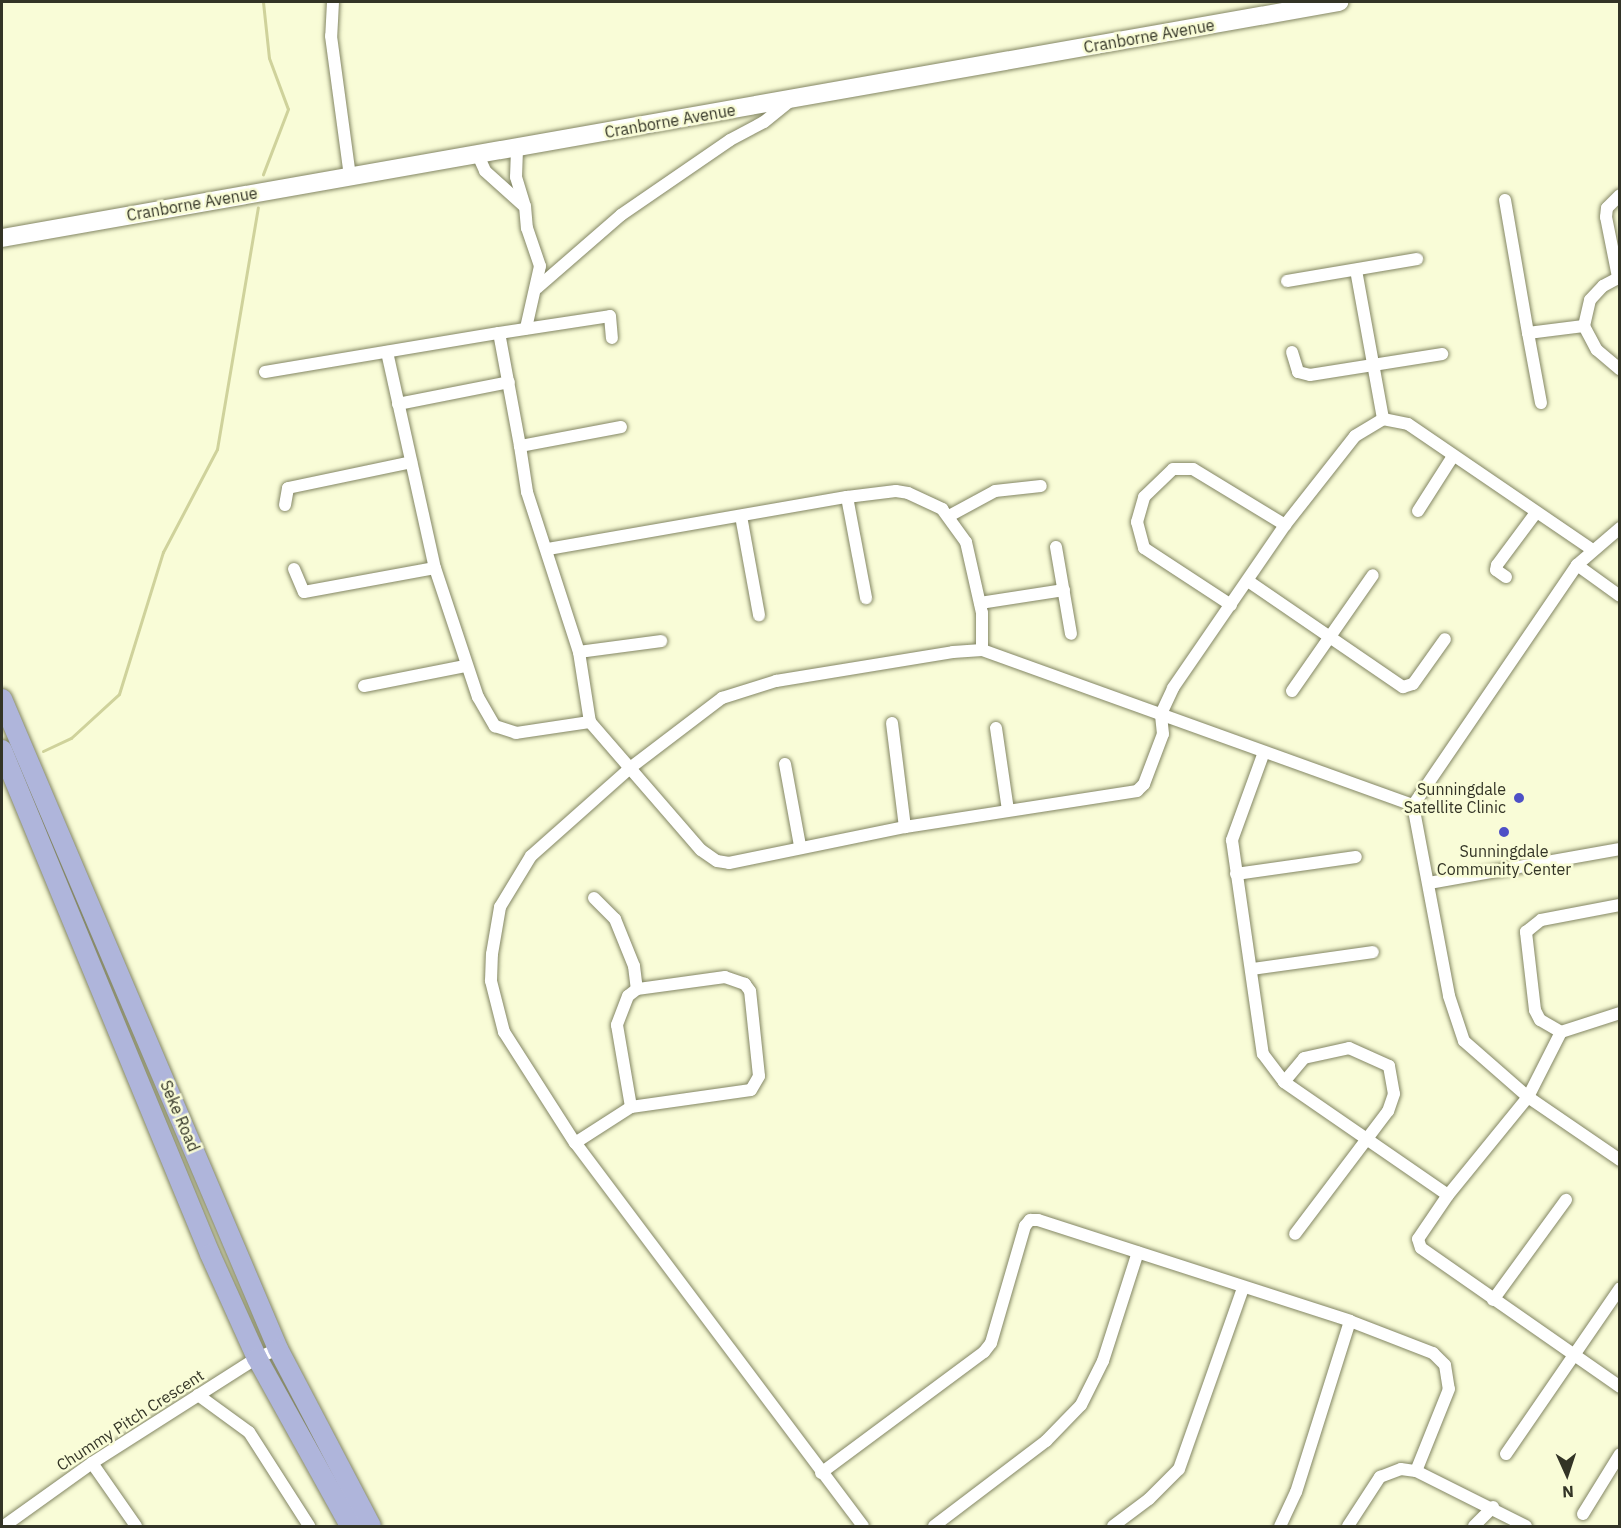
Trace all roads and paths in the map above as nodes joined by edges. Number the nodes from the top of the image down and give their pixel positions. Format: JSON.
{"nodes":[{"id":1,"x":333,"y":2,"type":"edge"},
{"id":2,"x":1339,"y":2,"type":"edge"},
{"id":3,"x":791,"y":100,"type":"junction"},
{"id":4,"x":517,"y":149,"type":"junction"},
{"id":5,"x":478,"y":155,"type":"junction"},
{"id":6,"x":350,"y":176,"type":"junction"},
{"id":7,"x":1620,"y":195,"type":"edge"},
{"id":8,"x":1505,"y":200,"type":"dead end"},
{"id":9,"x":525,"y":206,"type":"junction"},
{"id":10,"x":2,"y":238,"type":"edge"},
{"id":11,"x":1417,"y":259,"type":"dead end"},
{"id":12,"x":1356,"y":270,"type":"junction"},
{"id":13,"x":1619,"y":277,"type":"edge"},
{"id":14,"x":1287,"y":281,"type":"dead end"},
{"id":15,"x":537,"y":288,"type":"junction"},
{"id":16,"x":1584,"y":326,"type":"junction"},
{"id":17,"x":526,"y":328,"type":"junction"},
{"id":18,"x":499,"y":333,"type":"junction"},
{"id":19,"x":1528,"y":333,"type":"junction"},
{"id":20,"x":612,"y":338,"type":"dead end"},
{"id":21,"x":1292,"y":351,"type":"dead end"},
{"id":22,"x":387,"y":352,"type":"junction"},
{"id":23,"x":1442,"y":354,"type":"dead end"},
{"id":24,"x":1373,"y":365,"type":"junction"},
{"id":25,"x":1620,"y":369,"type":"edge"},
{"id":26,"x":265,"y":372,"type":"dead end"},
{"id":27,"x":508,"y":382,"type":"junction"},
{"id":28,"x":1541,"y":403,"type":"dead end"},
{"id":29,"x":398,"y":404,"type":"junction"},
{"id":30,"x":1383,"y":419,"type":"junction"},
{"id":31,"x":621,"y":427,"type":"dead end"},
{"id":32,"x":520,"y":446,"type":"junction"},
{"id":33,"x":1453,"y":456,"type":"junction"},
{"id":34,"x":411,"y":462,"type":"junction"},
{"id":35,"x":1041,"y":486,"type":"dead end"},
{"id":36,"x":847,"y":497,"type":"junction"},
{"id":37,"x":285,"y":504,"type":"dead end"},
{"id":38,"x":1418,"y":511,"type":"dead end"},
{"id":39,"x":1535,"y":514,"type":"junction"},
{"id":40,"x":741,"y":516,"type":"junction"},
{"id":41,"x":949,"y":516,"type":"junction"},
{"id":42,"x":1285,"y":525,"type":"junction"},
{"id":43,"x":1620,"y":528,"type":"edge"},
{"id":44,"x":1056,"y":547,"type":"dead end"},
{"id":45,"x":548,"y":549,"type":"junction"},
{"id":46,"x":1591,"y":549,"type":"junction"},
{"id":47,"x":1577,"y":565,"type":"junction"},
{"id":48,"x":435,"y":568,"type":"junction"},
{"id":49,"x":294,"y":569,"type":"dead end"},
{"id":50,"x":1372,"y":574,"type":"dead end"},
{"id":51,"x":1506,"y":577,"type":"dead end"},
{"id":52,"x":1248,"y":580,"type":"junction"},
{"id":53,"x":1064,"y":590,"type":"junction"},
{"id":54,"x":1620,"y":596,"type":"edge"},
{"id":55,"x":866,"y":598,"type":"dead end"},
{"id":56,"x":980,"y":603,"type":"junction"},
{"id":57,"x":1231,"y":605,"type":"junction"},
{"id":58,"x":759,"y":615,"type":"dead end"},
{"id":59,"x":1071,"y":634,"type":"dead end"},
{"id":60,"x":1332,"y":636,"type":"junction"},
{"id":61,"x":1445,"y":639,"type":"dead end"},
{"id":62,"x":661,"y":641,"type":"dead end"},
{"id":63,"x":982,"y":651,"type":"junction"},
{"id":64,"x":579,"y":652,"type":"junction"},
{"id":65,"x":465,"y":666,"type":"junction"},
{"id":66,"x":364,"y":686,"type":"dead end"},
{"id":67,"x":1292,"y":691,"type":"dead end"},
{"id":68,"x":2,"y":699,"type":"edge"},
{"id":69,"x":1161,"y":714,"type":"junction"},
{"id":70,"x":590,"y":722,"type":"junction"},
{"id":71,"x":892,"y":723,"type":"dead end"},
{"id":72,"x":996,"y":728,"type":"dead end"},
{"id":73,"x":2,"y":750,"type":"edge"},
{"id":74,"x":1264,"y":752,"type":"junction"},
{"id":75,"x":785,"y":764,"type":"dead end"},
{"id":76,"x":630,"y":768,"type":"junction"},
{"id":77,"x":1413,"y":805,"type":"junction"},
{"id":78,"x":1008,"y":810,"type":"junction"},
{"id":79,"x":905,"y":826,"type":"junction"},
{"id":80,"x":800,"y":846,"type":"junction"},
{"id":81,"x":1620,"y":849,"type":"edge"},
{"id":82,"x":1356,"y":857,"type":"dead end"},
{"id":83,"x":1236,"y":874,"type":"junction"},
{"id":84,"x":1429,"y":883,"type":"junction"},
{"id":85,"x":594,"y":898,"type":"dead end"},
{"id":86,"x":1620,"y":905,"type":"edge"},
{"id":87,"x":1373,"y":952,"type":"dead end"},
{"id":88,"x":1252,"y":969,"type":"junction"},
{"id":89,"x":637,"y":989,"type":"junction"},
{"id":90,"x":1620,"y":1013,"type":"edge"},
{"id":91,"x":1561,"y":1032,"type":"junction"},
{"id":92,"x":1284,"y":1082,"type":"junction"},
{"id":93,"x":1528,"y":1097,"type":"junction"},
{"id":94,"x":631,"y":1107,"type":"junction"},
{"id":95,"x":1366,"y":1138,"type":"junction"},
{"id":96,"x":575,"y":1143,"type":"junction"},
{"id":97,"x":1620,"y":1160,"type":"edge"},
{"id":98,"x":1448,"y":1195,"type":"junction"},
{"id":99,"x":1566,"y":1200,"type":"dead end"},
{"id":100,"x":1295,"y":1234,"type":"dead end"},
{"id":101,"x":1138,"y":1252,"type":"junction"},
{"id":102,"x":1243,"y":1288,"type":"junction"},
{"id":103,"x":1620,"y":1288,"type":"edge"},
{"id":104,"x":1493,"y":1300,"type":"junction"},
{"id":105,"x":1350,"y":1321,"type":"junction"},
{"id":106,"x":278,"y":1349,"type":"junction"},
{"id":107,"x":1574,"y":1355,"type":"junction"},
{"id":108,"x":257,"y":1358,"type":"junction"},
{"id":109,"x":1620,"y":1387,"type":"edge"},
{"id":110,"x":198,"y":1395,"type":"junction"},
{"id":111,"x":1506,"y":1454,"type":"dead end"},
{"id":112,"x":1620,"y":1454,"type":"edge"},
{"id":113,"x":92,"y":1463,"type":"junction"},
{"id":114,"x":1416,"y":1471,"type":"junction"},
{"id":115,"x":821,"y":1473,"type":"junction"},
{"id":116,"x":1493,"y":1507,"type":"junction"},
{"id":117,"x":1583,"y":1514,"type":"dead end"},
{"id":118,"x":4,"y":1527,"type":"edge"},
{"id":119,"x":136,"y":1527,"type":"edge"},
{"id":120,"x":309,"y":1527,"type":"edge"},
{"id":121,"x":350,"y":1527,"type":"edge"},
{"id":122,"x":371,"y":1527,"type":"edge"},
{"id":123,"x":862,"y":1527,"type":"edge"},
{"id":124,"x":934,"y":1527,"type":"edge"},
{"id":125,"x":1113,"y":1527,"type":"edge"},
{"id":126,"x":1280,"y":1527,"type":"edge"},
{"id":127,"x":1348,"y":1527,"type":"edge"},
{"id":128,"x":1474,"y":1527,"type":"edge"},
{"id":129,"x":1526,"y":1527,"type":"edge"}],
"edges":[{"from":1,"to":6,"type":"street"},
{"from":2,"to":3,"type":"street","name":"Cranborne Avenue"},
{"from":3,"to":4,"type":"street","name":"Cranborne Avenue"},
{"from":3,"to":15,"type":"street"},
{"from":4,"to":5,"type":"street","name":"Cranborne Avenue"},
{"from":4,"to":9,"type":"street"},
{"from":5,"to":6,"type":"street","name":"Cranborne Avenue"},
{"from":5,"to":9,"type":"street"},
{"from":6,"to":10,"type":"street","name":"Cranborne Avenue"},
{"from":7,"to":13,"type":"street"},
{"from":8,"to":19,"type":"street"},
{"from":9,"to":15,"type":"street"},
{"from":11,"to":12,"type":"street"},
{"from":12,"to":14,"type":"street"},
{"from":12,"to":24,"type":"street"},
{"from":13,"to":16,"type":"street"},
{"from":15,"to":17,"type":"street"},
{"from":16,"to":19,"type":"street"},
{"from":16,"to":25,"type":"street"},
{"from":17,"to":18,"type":"street"},
{"from":17,"to":20,"type":"street"},
{"from":18,"to":22,"type":"street"},
{"from":18,"to":27,"type":"street"},
{"from":19,"to":28,"type":"street"},
{"from":21,"to":24,"type":"street"},
{"from":22,"to":26,"type":"street"},
{"from":22,"to":29,"type":"street"},
{"from":23,"to":24,"type":"street"},
{"from":24,"to":30,"type":"street"},
{"from":27,"to":29,"type":"street"},
{"from":27,"to":32,"type":"street"},
{"from":29,"to":34,"type":"street"},
{"from":30,"to":33,"type":"street"},
{"from":30,"to":42,"type":"street"},
{"from":31,"to":32,"type":"street"},
{"from":32,"to":45,"type":"street"},
{"from":33,"to":38,"type":"street"},
{"from":33,"to":39,"type":"street"},
{"from":34,"to":37,"type":"street"},
{"from":34,"to":48,"type":"street"},
{"from":35,"to":41,"type":"street"},
{"from":36,"to":40,"type":"street"},
{"from":36,"to":41,"type":"street"},
{"from":36,"to":55,"type":"street"},
{"from":39,"to":46,"type":"street"},
{"from":39,"to":51,"type":"street"},
{"from":40,"to":45,"type":"street"},
{"from":40,"to":58,"type":"street"},
{"from":41,"to":56,"type":"street"},
{"from":42,"to":52,"type":"street"},
{"from":42,"to":57,"type":"street"},
{"from":43,"to":46,"type":"street"},
{"from":44,"to":53,"type":"street"},
{"from":45,"to":64,"type":"street"},
{"from":46,"to":47,"type":"street"},
{"from":47,"to":54,"type":"street"},
{"from":47,"to":77,"type":"street"},
{"from":48,"to":49,"type":"street"},
{"from":48,"to":65,"type":"street"},
{"from":50,"to":60,"type":"street"},
{"from":52,"to":57,"type":"street"},
{"from":52,"to":60,"type":"street"},
{"from":53,"to":56,"type":"street"},
{"from":53,"to":59,"type":"street"},
{"from":56,"to":63,"type":"street"},
{"from":57,"to":69,"type":"street"},
{"from":60,"to":61,"type":"street"},
{"from":60,"to":67,"type":"street"},
{"from":62,"to":64,"type":"street"},
{"from":63,"to":69,"type":"street"},
{"from":63,"to":76,"type":"street"},
{"from":64,"to":70,"type":"street"},
{"from":65,"to":66,"type":"street"},
{"from":65,"to":70,"type":"street"},
{"from":68,"to":106,"type":"main road","name":"Seke Road"},
{"from":69,"to":74,"type":"street"},
{"from":69,"to":78,"type":"street"},
{"from":70,"to":76,"type":"street"},
{"from":71,"to":79,"type":"street"},
{"from":72,"to":78,"type":"street"},
{"from":73,"to":108,"type":"main road","name":"Seke Road"},
{"from":74,"to":77,"type":"street"},
{"from":74,"to":83,"type":"street"},
{"from":75,"to":80,"type":"street"},
{"from":76,"to":80,"type":"street"},
{"from":76,"to":96,"type":"street"},
{"from":77,"to":84,"type":"street"},
{"from":78,"to":79,"type":"street"},
{"from":79,"to":80,"type":"street"},
{"from":81,"to":84,"type":"street"},
{"from":82,"to":83,"type":"street"},
{"from":83,"to":88,"type":"street"},
{"from":84,"to":93,"type":"street"},
{"from":85,"to":89,"type":"street"},
{"from":86,"to":91,"type":"street"},
{"from":87,"to":88,"type":"street"},
{"from":88,"to":92,"type":"street"},
{"from":89,"to":94,"type":"street"},
{"from":89,"to":94,"type":"street"},
{"from":90,"to":91,"type":"street"},
{"from":91,"to":93,"type":"street"},
{"from":92,"to":95,"type":"street"},
{"from":92,"to":95,"type":"street"},
{"from":93,"to":97,"type":"street"},
{"from":93,"to":98,"type":"street"},
{"from":94,"to":96,"type":"street"},
{"from":95,"to":98,"type":"street"},
{"from":95,"to":100,"type":"street"},
{"from":96,"to":115,"type":"street"},
{"from":98,"to":104,"type":"street"},
{"from":99,"to":104,"type":"street"},
{"from":101,"to":102,"type":"street"},
{"from":101,"to":115,"type":"street"},
{"from":101,"to":124,"type":"street"},
{"from":102,"to":105,"type":"street"},
{"from":102,"to":125,"type":"street"},
{"from":103,"to":107,"type":"street"},
{"from":104,"to":107,"type":"street"},
{"from":105,"to":114,"type":"street"},
{"from":105,"to":126,"type":"street"},
{"from":106,"to":108,"type":"street","name":"Chummy Pitch Crescent"},
{"from":106,"to":122,"type":"main road","name":"Seke Road"},
{"from":107,"to":109,"type":"street"},
{"from":107,"to":111,"type":"street"},
{"from":108,"to":110,"type":"street","name":"Chummy Pitch Crescent"},
{"from":108,"to":121,"type":"main road","name":"Seke Road"},
{"from":110,"to":113,"type":"street","name":"Chummy Pitch Crescent"},
{"from":110,"to":120,"type":"street"},
{"from":112,"to":117,"type":"street"},
{"from":113,"to":118,"type":"street","name":"Chummy Pitch Crescent"},
{"from":113,"to":119,"type":"street"},
{"from":114,"to":116,"type":"street"},
{"from":114,"to":127,"type":"street"},
{"from":115,"to":123,"type":"street"},
{"from":116,"to":128,"type":"street"},
{"from":116,"to":129,"type":"street"}]}
